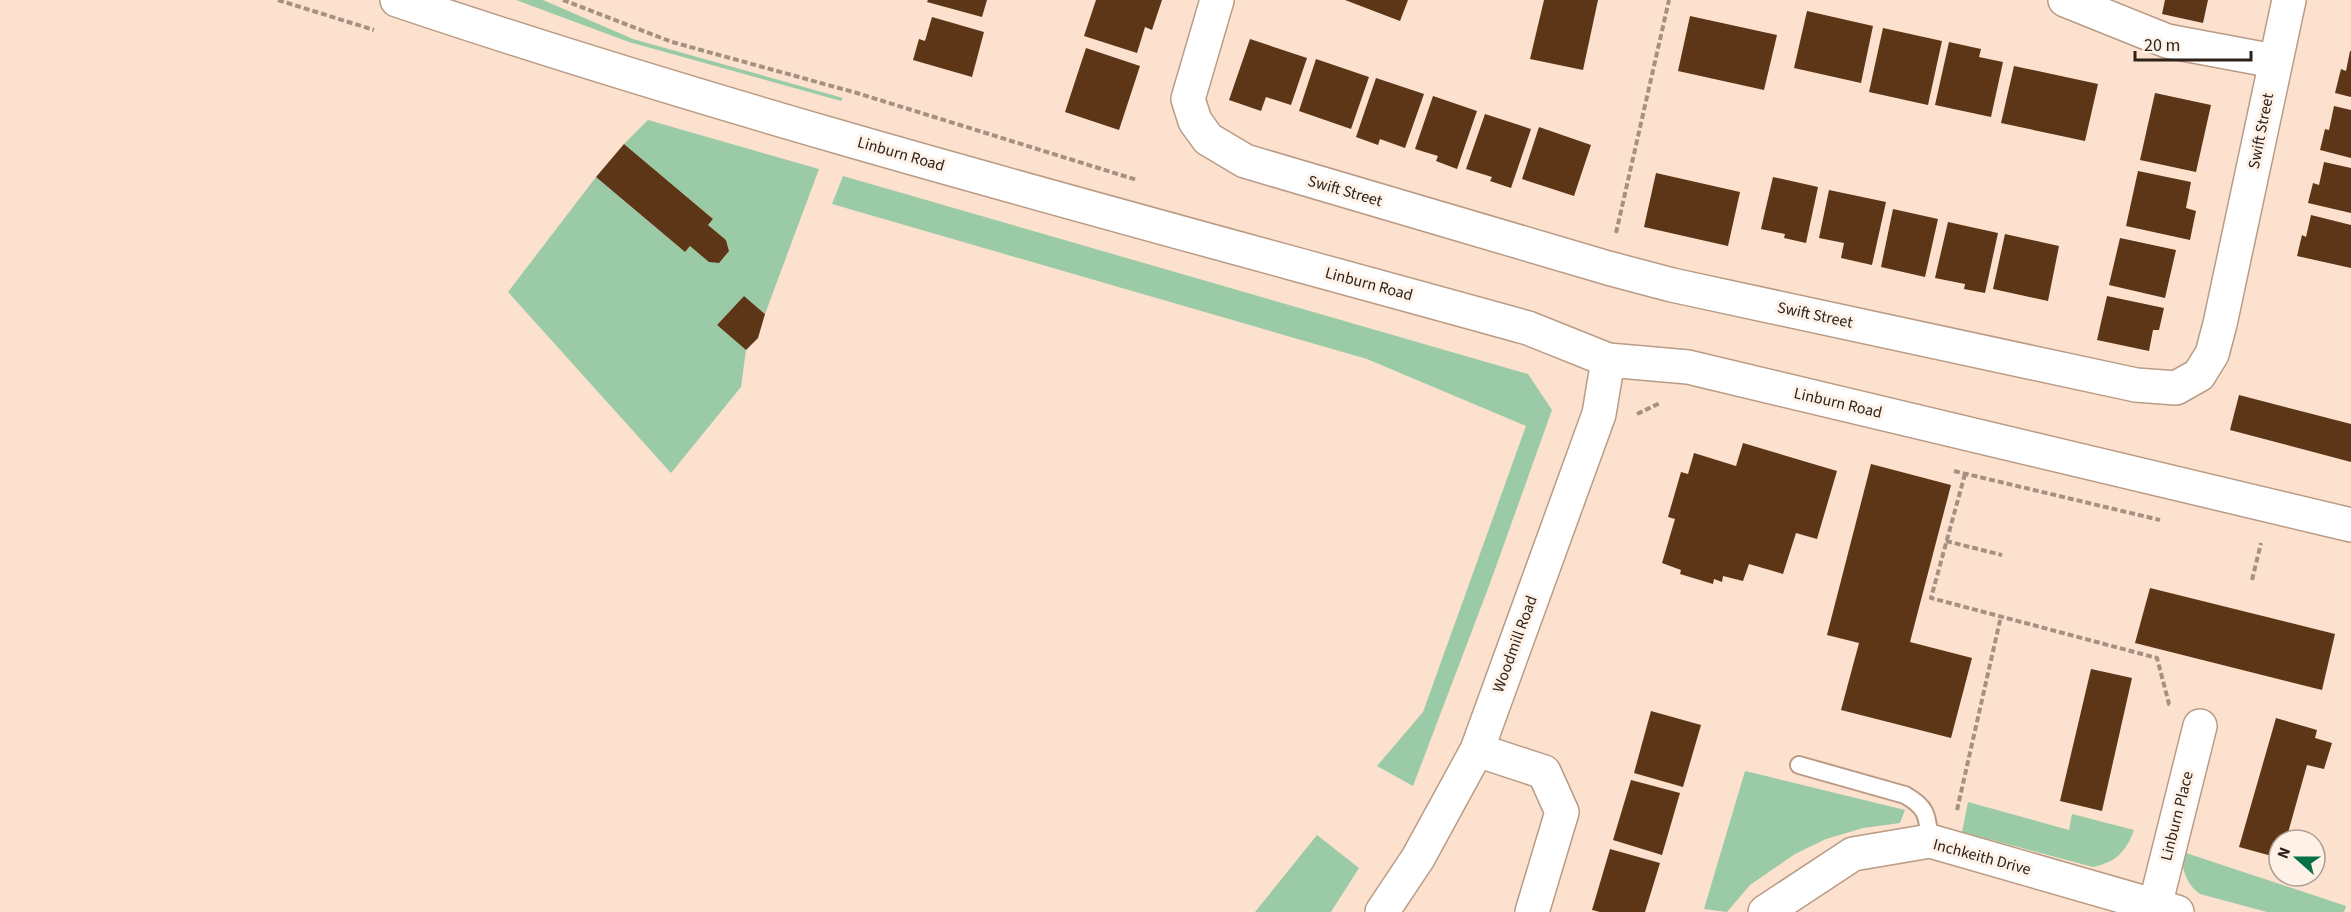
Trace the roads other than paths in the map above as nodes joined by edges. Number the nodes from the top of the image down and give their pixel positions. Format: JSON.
{"nodes":[{"id":1,"x":397,"y":0,"type":"edge"},
{"id":2,"x":1216,"y":0,"type":"edge"},
{"id":3,"x":2066,"y":0,"type":"edge"},
{"id":4,"x":2289,"y":0,"type":"edge"},
{"id":5,"x":2274,"y":62,"type":"junction"},
{"id":6,"x":1608,"y":360,"type":"junction"},
{"id":7,"x":2351,"y":525,"type":"edge"},
{"id":8,"x":2200,"y":726,"type":"road end"},
{"id":9,"x":1477,"y":750,"type":"junction"},
{"id":10,"x":1799,"y":765,"type":"dead end"},
{"id":11,"x":1939,"y":844,"type":"junction"},
{"id":12,"x":2166,"y":909,"type":"edge"},
{"id":13,"x":1382,"y":912,"type":"edge"},
{"id":14,"x":1532,"y":912,"type":"edge"},
{"id":15,"x":1765,"y":912,"type":"edge"}],
"edges":[{"from":1,"to":6,"type":"street","name":"Linburn Road"},
{"from":2,"to":5,"type":"street","name":"Swift Street"},
{"from":3,"to":5,"type":"street"},
{"from":4,"to":5,"type":"street","name":"Swift Street"},
{"from":6,"to":7,"type":"street","name":"Linburn Road"},
{"from":6,"to":9,"type":"street","name":"Woodmill Road"},
{"from":8,"to":12,"type":"street","name":"Linburn Place"},
{"from":9,"to":13,"type":"street","name":"Woodmill Road"},
{"from":9,"to":14,"type":"street"},
{"from":10,"to":11,"type":"lane"},
{"from":11,"to":12,"type":"street","name":"Inchkeith Drive"},
{"from":11,"to":15,"type":"street","name":"Inchkeith Drive"}]}
